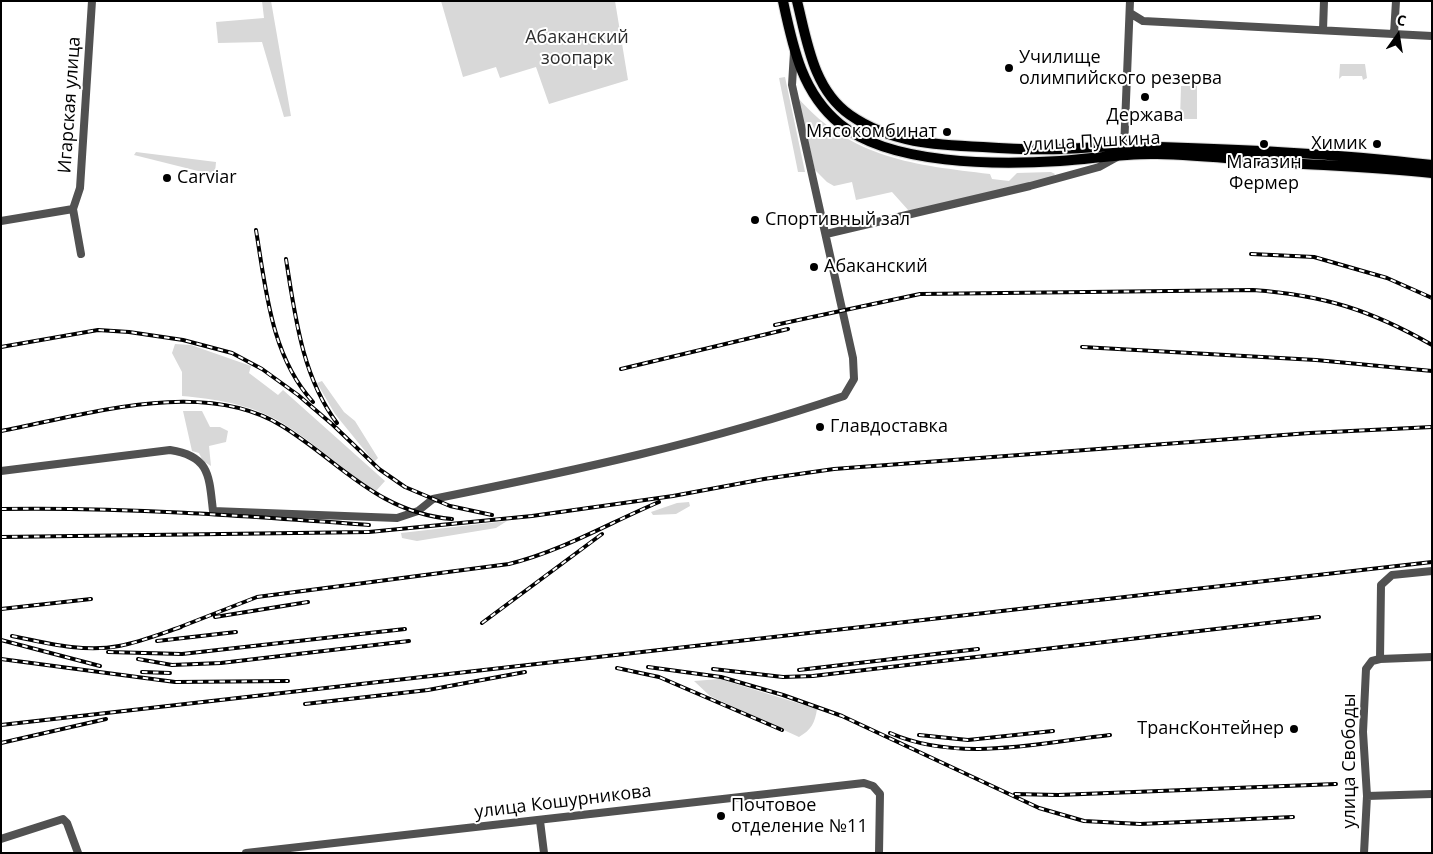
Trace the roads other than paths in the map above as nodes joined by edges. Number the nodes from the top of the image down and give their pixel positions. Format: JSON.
{"nodes":[{"id":1,"x":92,"y":1,"type":"edge"},
{"id":2,"x":783,"y":1,"type":"edge"},
{"id":3,"x":797,"y":1,"type":"edge"},
{"id":4,"x":1130,"y":1,"type":"edge"},
{"id":5,"x":1324,"y":1,"type":"edge"},
{"id":6,"x":1396,"y":1,"type":"edge"},
{"id":7,"x":1130,"y":13,"type":"junction"},
{"id":8,"x":1324,"y":30,"type":"junction"},
{"id":9,"x":1394,"y":34,"type":"junction"},
{"id":10,"x":1432,"y":36,"type":"edge"},
{"id":11,"x":794,"y":50,"type":"junction"},
{"id":12,"x":1123,"y":150,"type":"junction"},
{"id":13,"x":1432,"y":165,"type":"edge"},
{"id":14,"x":1432,"y":173,"type":"edge"},
{"id":15,"x":73,"y":209,"type":"junction"},
{"id":16,"x":1,"y":221,"type":"edge"},
{"id":17,"x":826,"y":234,"type":"junction"},
{"id":18,"x":81,"y":254,"type":"dead end"},
{"id":19,"x":1,"y":471,"type":"edge"},
{"id":20,"x":1432,"y":571,"type":"edge"},
{"id":21,"x":1432,"y":658,"type":"edge"},
{"id":22,"x":1380,"y":659,"type":"junction"},
{"id":23,"x":1432,"y":794,"type":"edge"},
{"id":24,"x":1367,"y":796,"type":"junction"},
{"id":25,"x":540,"y":821,"type":"junction"},
{"id":26,"x":1,"y":839,"type":"edge"},
{"id":27,"x":78,"y":853,"type":"edge"},
{"id":28,"x":246,"y":853,"type":"edge"},
{"id":29,"x":544,"y":853,"type":"edge"},
{"id":30,"x":879,"y":853,"type":"edge"},
{"id":31,"x":1364,"y":853,"type":"edge"}],
"edges":[{"from":1,"to":15,"type":"street","name":"Игарская улица"},
{"from":2,"to":11,"type":"main road","name":"улица Пушкина"},
{"from":3,"to":12,"type":"main road","name":"улица Пушкина"},
{"from":4,"to":7,"type":"street"},
{"from":5,"to":8,"type":"street"},
{"from":6,"to":9,"type":"street"},
{"from":7,"to":8,"type":"street"},
{"from":7,"to":12,"type":"street"},
{"from":8,"to":9,"type":"street"},
{"from":9,"to":10,"type":"street"},
{"from":11,"to":12,"type":"main road","name":"улица Пушкина"},
{"from":11,"to":17,"type":"street"},
{"from":12,"to":13,"type":"main road","name":"улица Пушкина"},
{"from":12,"to":14,"type":"main road","name":"улица Пушкина"},
{"from":12,"to":17,"type":"street"},
{"from":15,"to":16,"type":"street"},
{"from":15,"to":18,"type":"street","name":"Игарская улица"},
{"from":17,"to":19,"type":"street"},
{"from":20,"to":22,"type":"street"},
{"from":21,"to":22,"type":"street"},
{"from":22,"to":24,"type":"street","name":"улица Свободы"},
{"from":23,"to":24,"type":"street"},
{"from":24,"to":31,"type":"street","name":"улица Свободы"},
{"from":25,"to":28,"type":"street","name":"улица Кошурникова"},
{"from":25,"to":29,"type":"street"},
{"from":25,"to":30,"type":"street","name":"улица Кошурникова"},
{"from":26,"to":27,"type":"street"}]}
